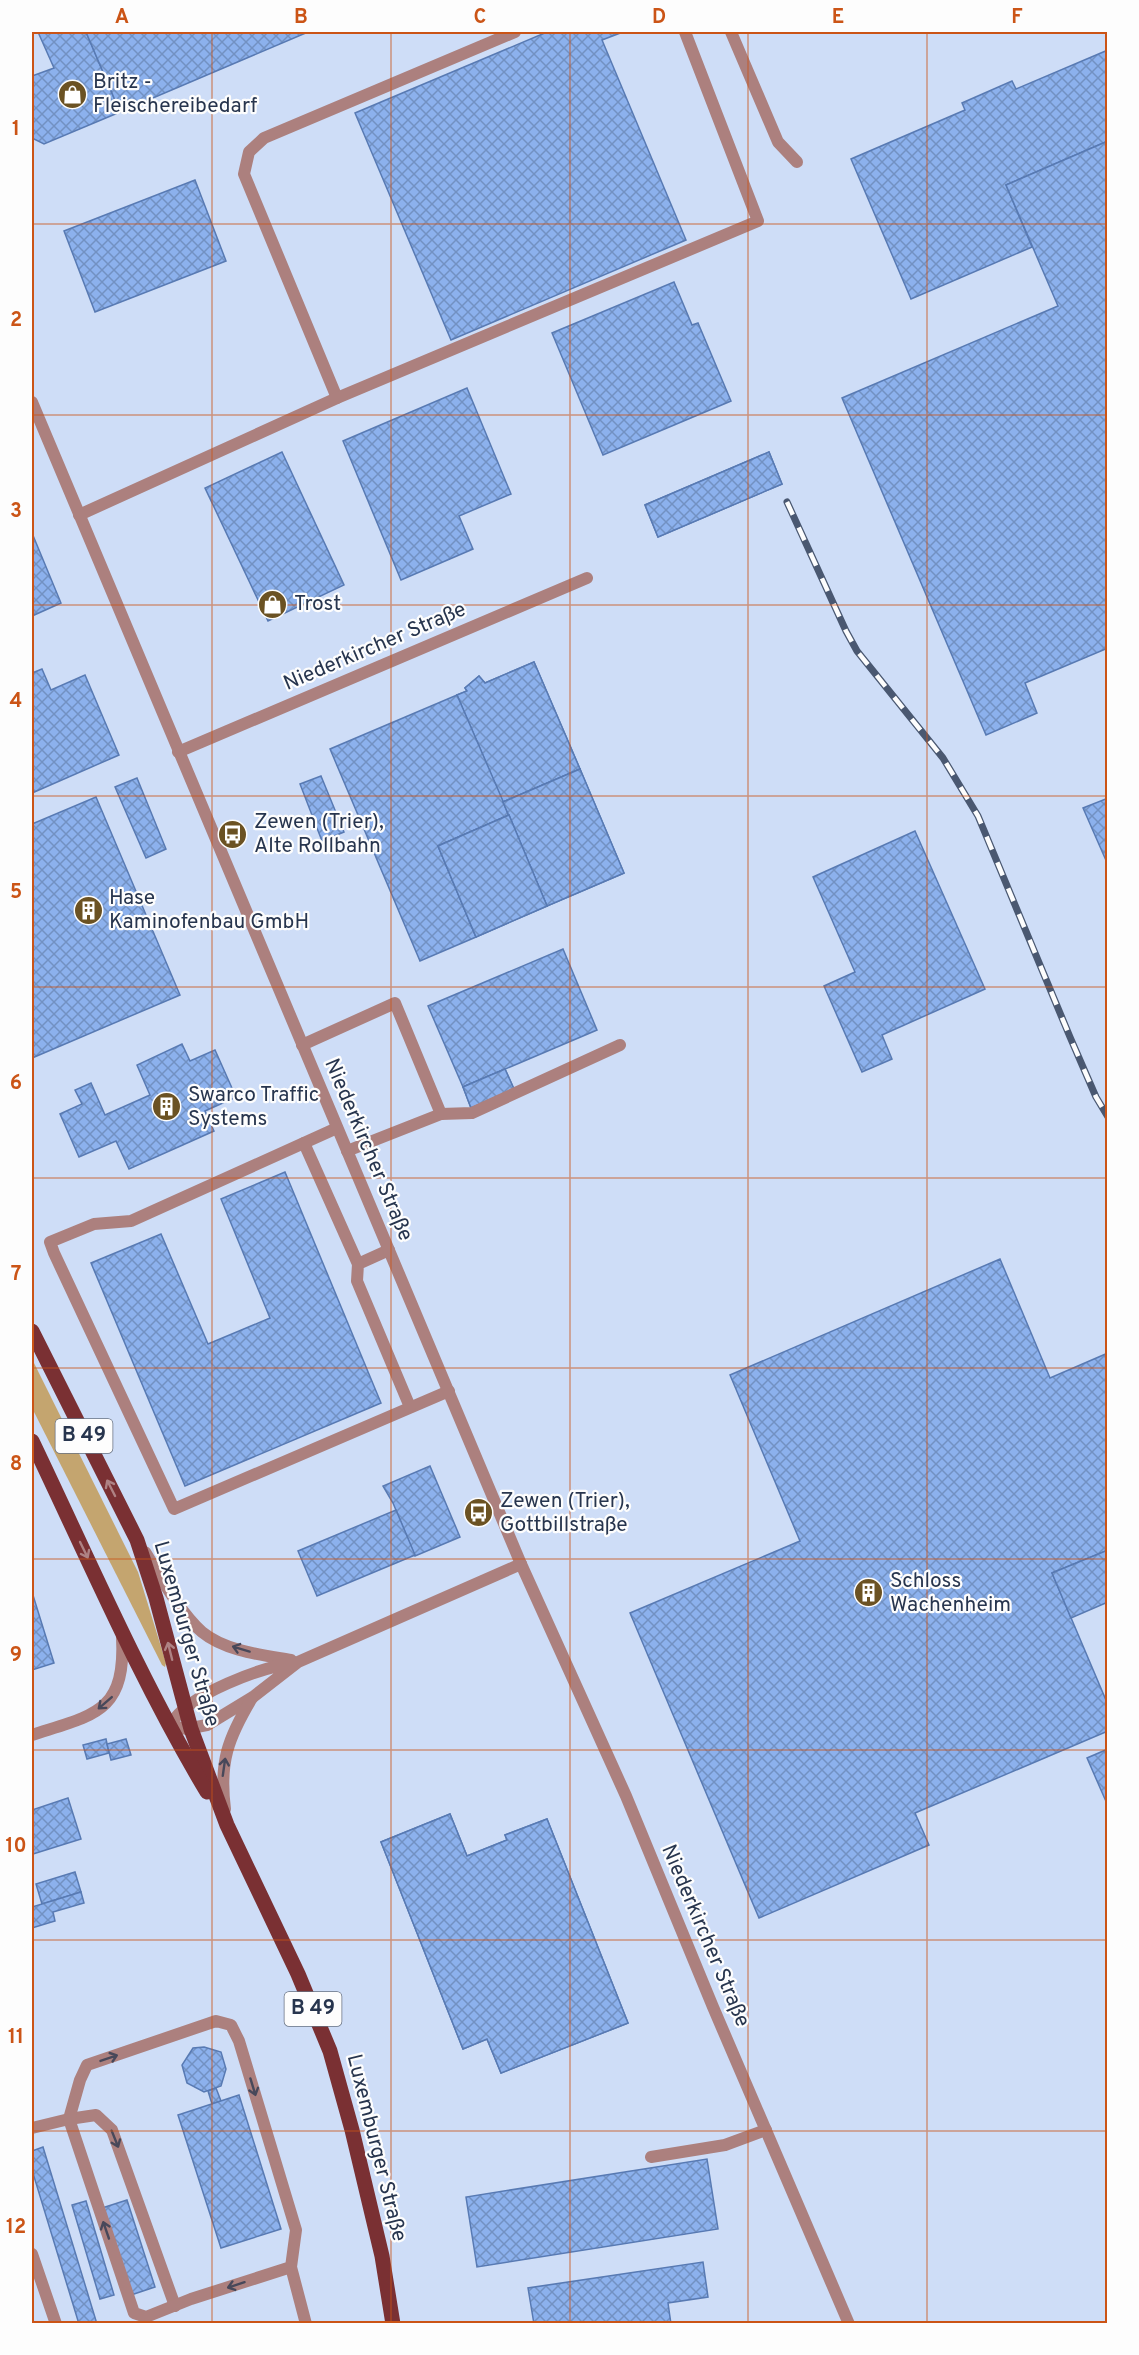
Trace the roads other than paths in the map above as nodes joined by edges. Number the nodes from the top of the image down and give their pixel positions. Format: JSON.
{"nodes":[{"id":1,"x":515,"y":32,"type":"edge"},
{"id":2,"x":685,"y":32,"type":"edge"},
{"id":3,"x":731,"y":32,"type":"edge"},
{"id":4,"x":797,"y":162,"type":"dead end"},
{"id":5,"x":337,"y":398,"type":"junction"},
{"id":6,"x":32,"y":402,"type":"edge"},
{"id":7,"x":79,"y":515,"type":"junction"},
{"id":8,"x":587,"y":578,"type":"dead end"},
{"id":9,"x":178,"y":752,"type":"junction"},
{"id":10,"x":302,"y":1045,"type":"junction"},
{"id":11,"x":620,"y":1045,"type":"dead end"},
{"id":12,"x":441,"y":1114,"type":"junction"},
{"id":13,"x":337,"y":1128,"type":"junction"},
{"id":14,"x":304,"y":1143,"type":"junction"},
{"id":15,"x":347,"y":1151,"type":"junction"},
{"id":16,"x":389,"y":1250,"type":"junction"},
{"id":17,"x":358,"y":1264,"type":"junction"},
{"id":18,"x":32,"y":1331,"type":"edge"},
{"id":19,"x":448,"y":1391,"type":"junction"},
{"id":20,"x":410,"y":1407,"type":"junction"},
{"id":21,"x":32,"y":1441,"type":"edge"},
{"id":22,"x":137,"y":1540,"type":"junction"},
{"id":23,"x":521,"y":1564,"type":"junction"},
{"id":24,"x":122,"y":1630,"type":"junction"},
{"id":25,"x":298,"y":1662,"type":"junction"},
{"id":26,"x":253,"y":1697,"type":"junction"},
{"id":27,"x":185,"y":1708,"type":"junction"},
{"id":28,"x":170,"y":1725,"type":"junction"},
{"id":29,"x":191,"y":1729,"type":"junction"},
{"id":30,"x":32,"y":1735,"type":"edge"},
{"id":31,"x":227,"y":1825,"type":"junction"},
{"id":32,"x":69,"y":2119,"type":"junction"},
{"id":33,"x":32,"y":2128,"type":"edge"},
{"id":34,"x":766,"y":2130,"type":"junction"},
{"id":35,"x":651,"y":2157,"type":"dead end"},
{"id":36,"x":32,"y":2254,"type":"edge"},
{"id":37,"x":291,"y":2267,"type":"junction"},
{"id":38,"x":175,"y":2306,"type":"junction"},
{"id":39,"x":56,"y":2324,"type":"edge"},
{"id":40,"x":306,"y":2324,"type":"edge"},
{"id":41,"x":393,"y":2324,"type":"edge"},
{"id":42,"x":849,"y":2324,"type":"edge"}],
"edges":[{"from":1,"to":5,"type":"street"},
{"from":2,"to":5,"type":"street"},
{"from":3,"to":4,"type":"street"},
{"from":5,"to":7,"type":"street"},
{"from":6,"to":7,"type":"street","name":"Niederkircher Straße"},
{"from":7,"to":9,"type":"street","name":"Niederkircher Straße"},
{"from":8,"to":9,"type":"street","name":"Niederkircher Straße"},
{"from":9,"to":10,"type":"street","name":"Niederkircher Straße"},
{"from":10,"to":12,"type":"street"},
{"from":10,"to":13,"type":"street","name":"Niederkircher Straße"},
{"from":11,"to":12,"type":"street"},
{"from":12,"to":15,"type":"street"},
{"from":13,"to":14,"type":"street"},
{"from":13,"to":15,"type":"street","name":"Niederkircher Straße"},
{"from":14,"to":17,"type":"street"},
{"from":14,"to":20,"type":"street"},
{"from":15,"to":16,"type":"street","name":"Niederkircher Straße"},
{"from":16,"to":17,"type":"street"},
{"from":16,"to":19,"type":"street","name":"Niederkircher Straße"},
{"from":17,"to":20,"type":"street"},
{"from":22,"to":18,"type":"main road","name":"Luxemburger Straße","number":"B 49","one_way":true},
{"from":19,"to":20,"type":"street"},
{"from":19,"to":23,"type":"street","name":"Niederkircher Straße"},
{"from":21,"to":24,"type":"main road","name":"Luxemburger Straße","number":"B 49","one_way":true},
{"from":25,"to":22,"type":"street","one_way":true},
{"from":27,"to":22,"type":"main road","name":"Luxemburger Straße","number":"B 49","one_way":true},
{"from":23,"to":25,"type":"street"},
{"from":23,"to":34,"type":"street","name":"Niederkircher Straße"},
{"from":24,"to":28,"type":"main road","name":"Luxemburger Straße","number":"B 49"},
{"from":24,"to":30,"type":"street","one_way":true},
{"from":25,"to":26,"type":"street"},
{"from":25,"to":27,"type":"street"},
{"from":26,"to":29,"type":"street"},
{"from":31,"to":26,"type":"street","one_way":true},
{"from":27,"to":28,"type":"street"},
{"from":27,"to":29,"type":"main road","name":"Luxemburger Straße","number":"B 49"},
{"from":28,"to":29,"type":"street"},
{"from":28,"to":31,"type":"main road","name":"Luxemburger Straße","number":"B 49"},
{"from":29,"to":31,"type":"main road","name":"Luxemburger Straße","number":"B 49"},
{"from":31,"to":41,"type":"main road","name":"Luxemburger Straße","number":"B 49"},
{"from":32,"to":33,"type":"street"},
{"from":32,"to":37,"type":"street","one_way":true},
{"from":32,"to":38,"type":"street","one_way":true},
{"from":38,"to":32,"type":"street","one_way":true},
{"from":34,"to":35,"type":"street"},
{"from":34,"to":42,"type":"street","name":"Niederkircher Straße"},
{"from":36,"to":39,"type":"street"},
{"from":37,"to":38,"type":"street","one_way":true},
{"from":37,"to":40,"type":"street"}]}
